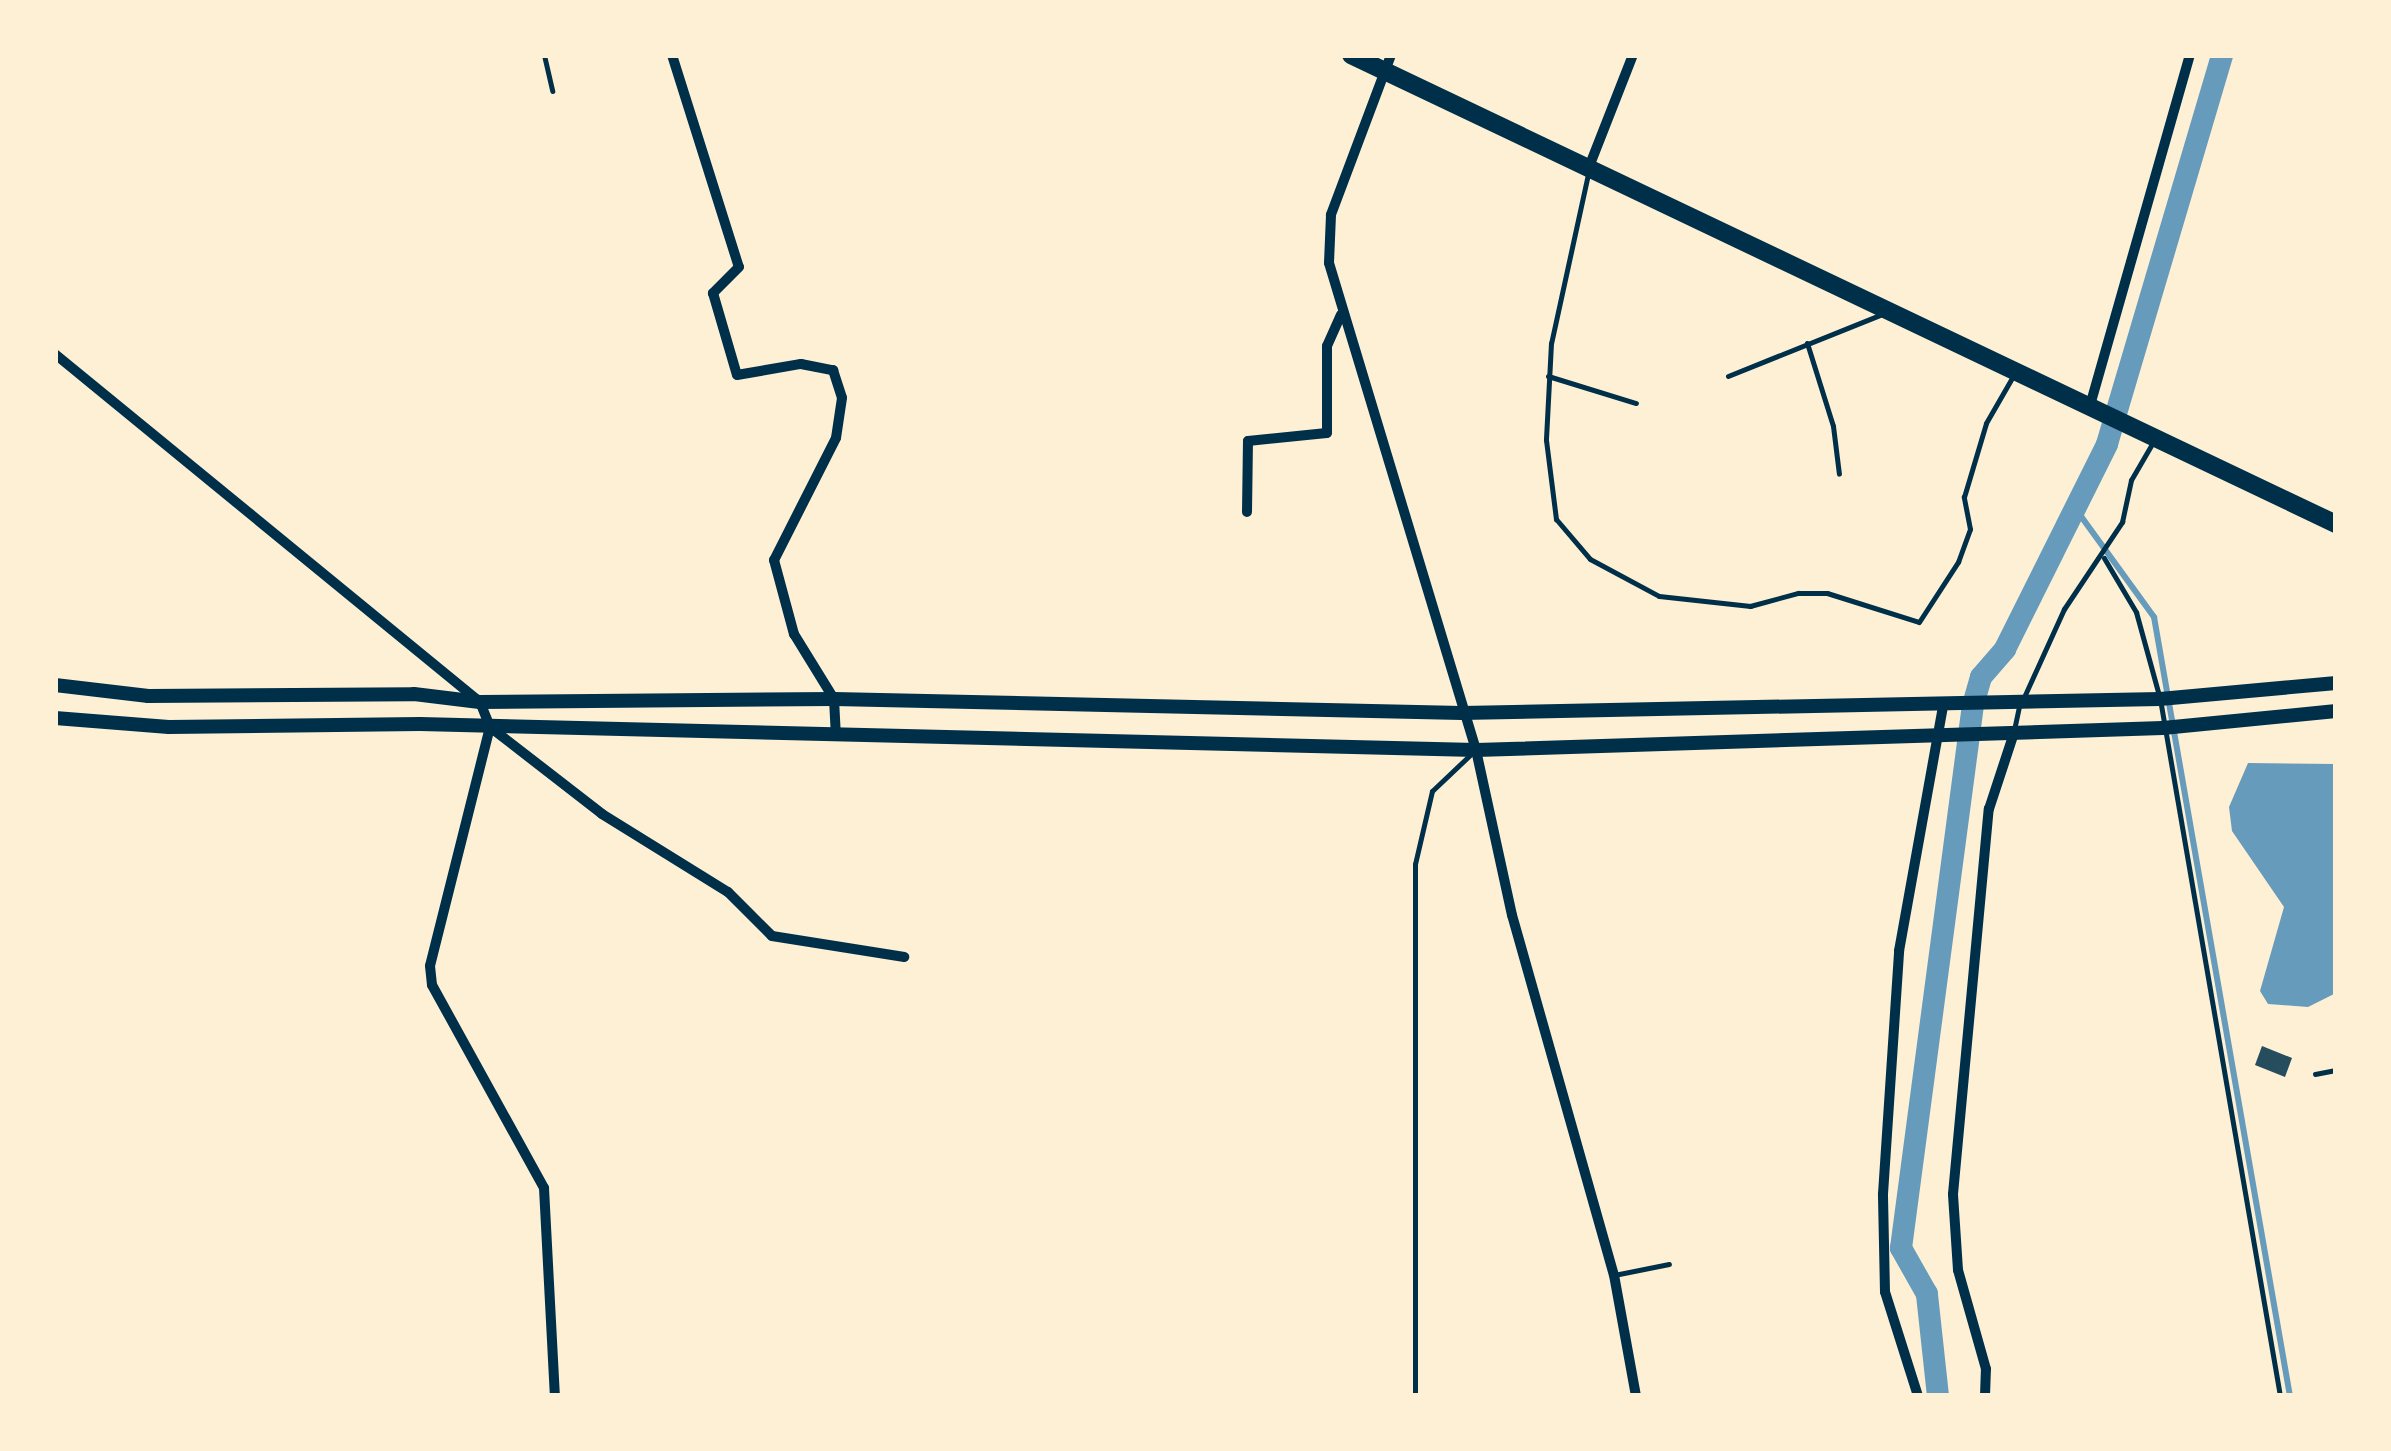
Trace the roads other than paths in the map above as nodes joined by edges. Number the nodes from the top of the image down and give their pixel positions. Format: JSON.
{"nodes":[{"id":1,"x":544,"y":55,"type":"edge"},
{"id":2,"x":672,"y":55,"type":"edge"},
{"id":3,"x":1350,"y":55,"type":"edge"},
{"id":4,"x":1633,"y":55,"type":"edge"},
{"id":5,"x":2190,"y":55,"type":"edge"},
{"id":6,"x":1388,"y":64,"type":"edge"},
{"id":7,"x":552,"y":90,"type":"dead end"},
{"id":8,"x":1589,"y":166,"type":"junction"},
{"id":9,"x":1890,"y":312,"type":"junction"},
{"id":10,"x":1342,"y":314,"type":"junction"},
{"id":11,"x":1807,"y":343,"type":"junction"},
{"id":12,"x":55,"y":354,"type":"edge"},
{"id":13,"x":2014,"y":374,"type":"junction"},
{"id":14,"x":1548,"y":376,"type":"junction"},
{"id":15,"x":1728,"y":376,"type":"dead end"},
{"id":16,"x":1636,"y":403,"type":"dead end"},
{"id":17,"x":2089,"y":410,"type":"junction"},
{"id":18,"x":2148,"y":437,"type":"junction"},
{"id":19,"x":1839,"y":474,"type":"dead end"},
{"id":20,"x":1247,"y":512,"type":"dead end"},
{"id":21,"x":2336,"y":524,"type":"edge"},
{"id":22,"x":2104,"y":558,"type":"junction"},
{"id":23,"x":2336,"y":683,"type":"edge"},
{"id":24,"x":55,"y":685,"type":"edge"},
{"id":25,"x":834,"y":699,"type":"junction"},
{"id":26,"x":2160,"y":699,"type":"junction"},
{"id":27,"x":480,"y":702,"type":"junction"},
{"id":28,"x":2020,"y":703,"type":"junction"},
{"id":29,"x":1943,"y":706,"type":"junction"},
{"id":30,"x":1462,"y":712,"type":"junction"},
{"id":31,"x":2336,"y":712,"type":"edge"},
{"id":32,"x":55,"y":718,"type":"edge"},
{"id":33,"x":490,"y":726,"type":"junction"},
{"id":34,"x":2164,"y":728,"type":"junction"},
{"id":35,"x":2014,"y":733,"type":"junction"},
{"id":36,"x":1937,"y":735,"type":"junction"},
{"id":37,"x":836,"y":736,"type":"junction"},
{"id":38,"x":1476,"y":750,"type":"junction"},
{"id":39,"x":904,"y":957,"type":"dead end"},
{"id":40,"x":2336,"y":1070,"type":"edge"},
{"id":41,"x":2315,"y":1074,"type":"dead end"},
{"id":42,"x":1669,"y":1264,"type":"dead end"},
{"id":43,"x":1614,"y":1275,"type":"junction"},
{"id":44,"x":555,"y":1396,"type":"edge"},
{"id":45,"x":1415,"y":1396,"type":"edge"},
{"id":46,"x":1636,"y":1396,"type":"edge"},
{"id":47,"x":1918,"y":1396,"type":"edge"},
{"id":48,"x":1985,"y":1396,"type":"edge"},
{"id":49,"x":2280,"y":1396,"type":"edge"}],
"edges":[{"from":1,"to":7,"type":"lane"},
{"from":2,"to":25,"type":"street"},
{"from":3,"to":6,"type":"main road"},
{"from":4,"to":8,"type":"street"},
{"from":5,"to":17,"type":"street"},
{"from":6,"to":8,"type":"main road"},
{"from":6,"to":10,"type":"street"},
{"from":8,"to":9,"type":"main road"},
{"from":8,"to":14,"type":"lane"},
{"from":9,"to":11,"type":"lane"},
{"from":9,"to":13,"type":"main road"},
{"from":10,"to":20,"type":"street"},
{"from":10,"to":30,"type":"street"},
{"from":11,"to":15,"type":"lane"},
{"from":11,"to":19,"type":"lane"},
{"from":12,"to":27,"type":"street"},
{"from":13,"to":14,"type":"lane"},
{"from":13,"to":17,"type":"main road"},
{"from":14,"to":16,"type":"lane"},
{"from":17,"to":18,"type":"main road"},
{"from":18,"to":21,"type":"main road"},
{"from":18,"to":22,"type":"lane"},
{"from":22,"to":26,"type":"lane"},
{"from":22,"to":28,"type":"lane"},
{"from":23,"to":26,"type":"street"},
{"from":24,"to":27,"type":"street"},
{"from":25,"to":27,"type":"street"},
{"from":25,"to":30,"type":"street"},
{"from":25,"to":37,"type":"street"},
{"from":26,"to":28,"type":"street"},
{"from":26,"to":34,"type":"lane"},
{"from":27,"to":33,"type":"street"},
{"from":28,"to":29,"type":"street"},
{"from":28,"to":35,"type":"lane"},
{"from":29,"to":30,"type":"street"},
{"from":29,"to":36,"type":"street"},
{"from":30,"to":38,"type":"street"},
{"from":31,"to":34,"type":"street"},
{"from":32,"to":33,"type":"street"},
{"from":33,"to":37,"type":"street"},
{"from":33,"to":39,"type":"street"},
{"from":33,"to":44,"type":"street"},
{"from":34,"to":35,"type":"street"},
{"from":34,"to":49,"type":"lane"},
{"from":35,"to":36,"type":"street"},
{"from":35,"to":48,"type":"street"},
{"from":36,"to":38,"type":"street"},
{"from":36,"to":47,"type":"street"},
{"from":37,"to":38,"type":"street"},
{"from":38,"to":43,"type":"street"},
{"from":38,"to":45,"type":"lane"},
{"from":40,"to":41,"type":"lane"},
{"from":42,"to":43,"type":"lane"},
{"from":43,"to":46,"type":"street"}]}
